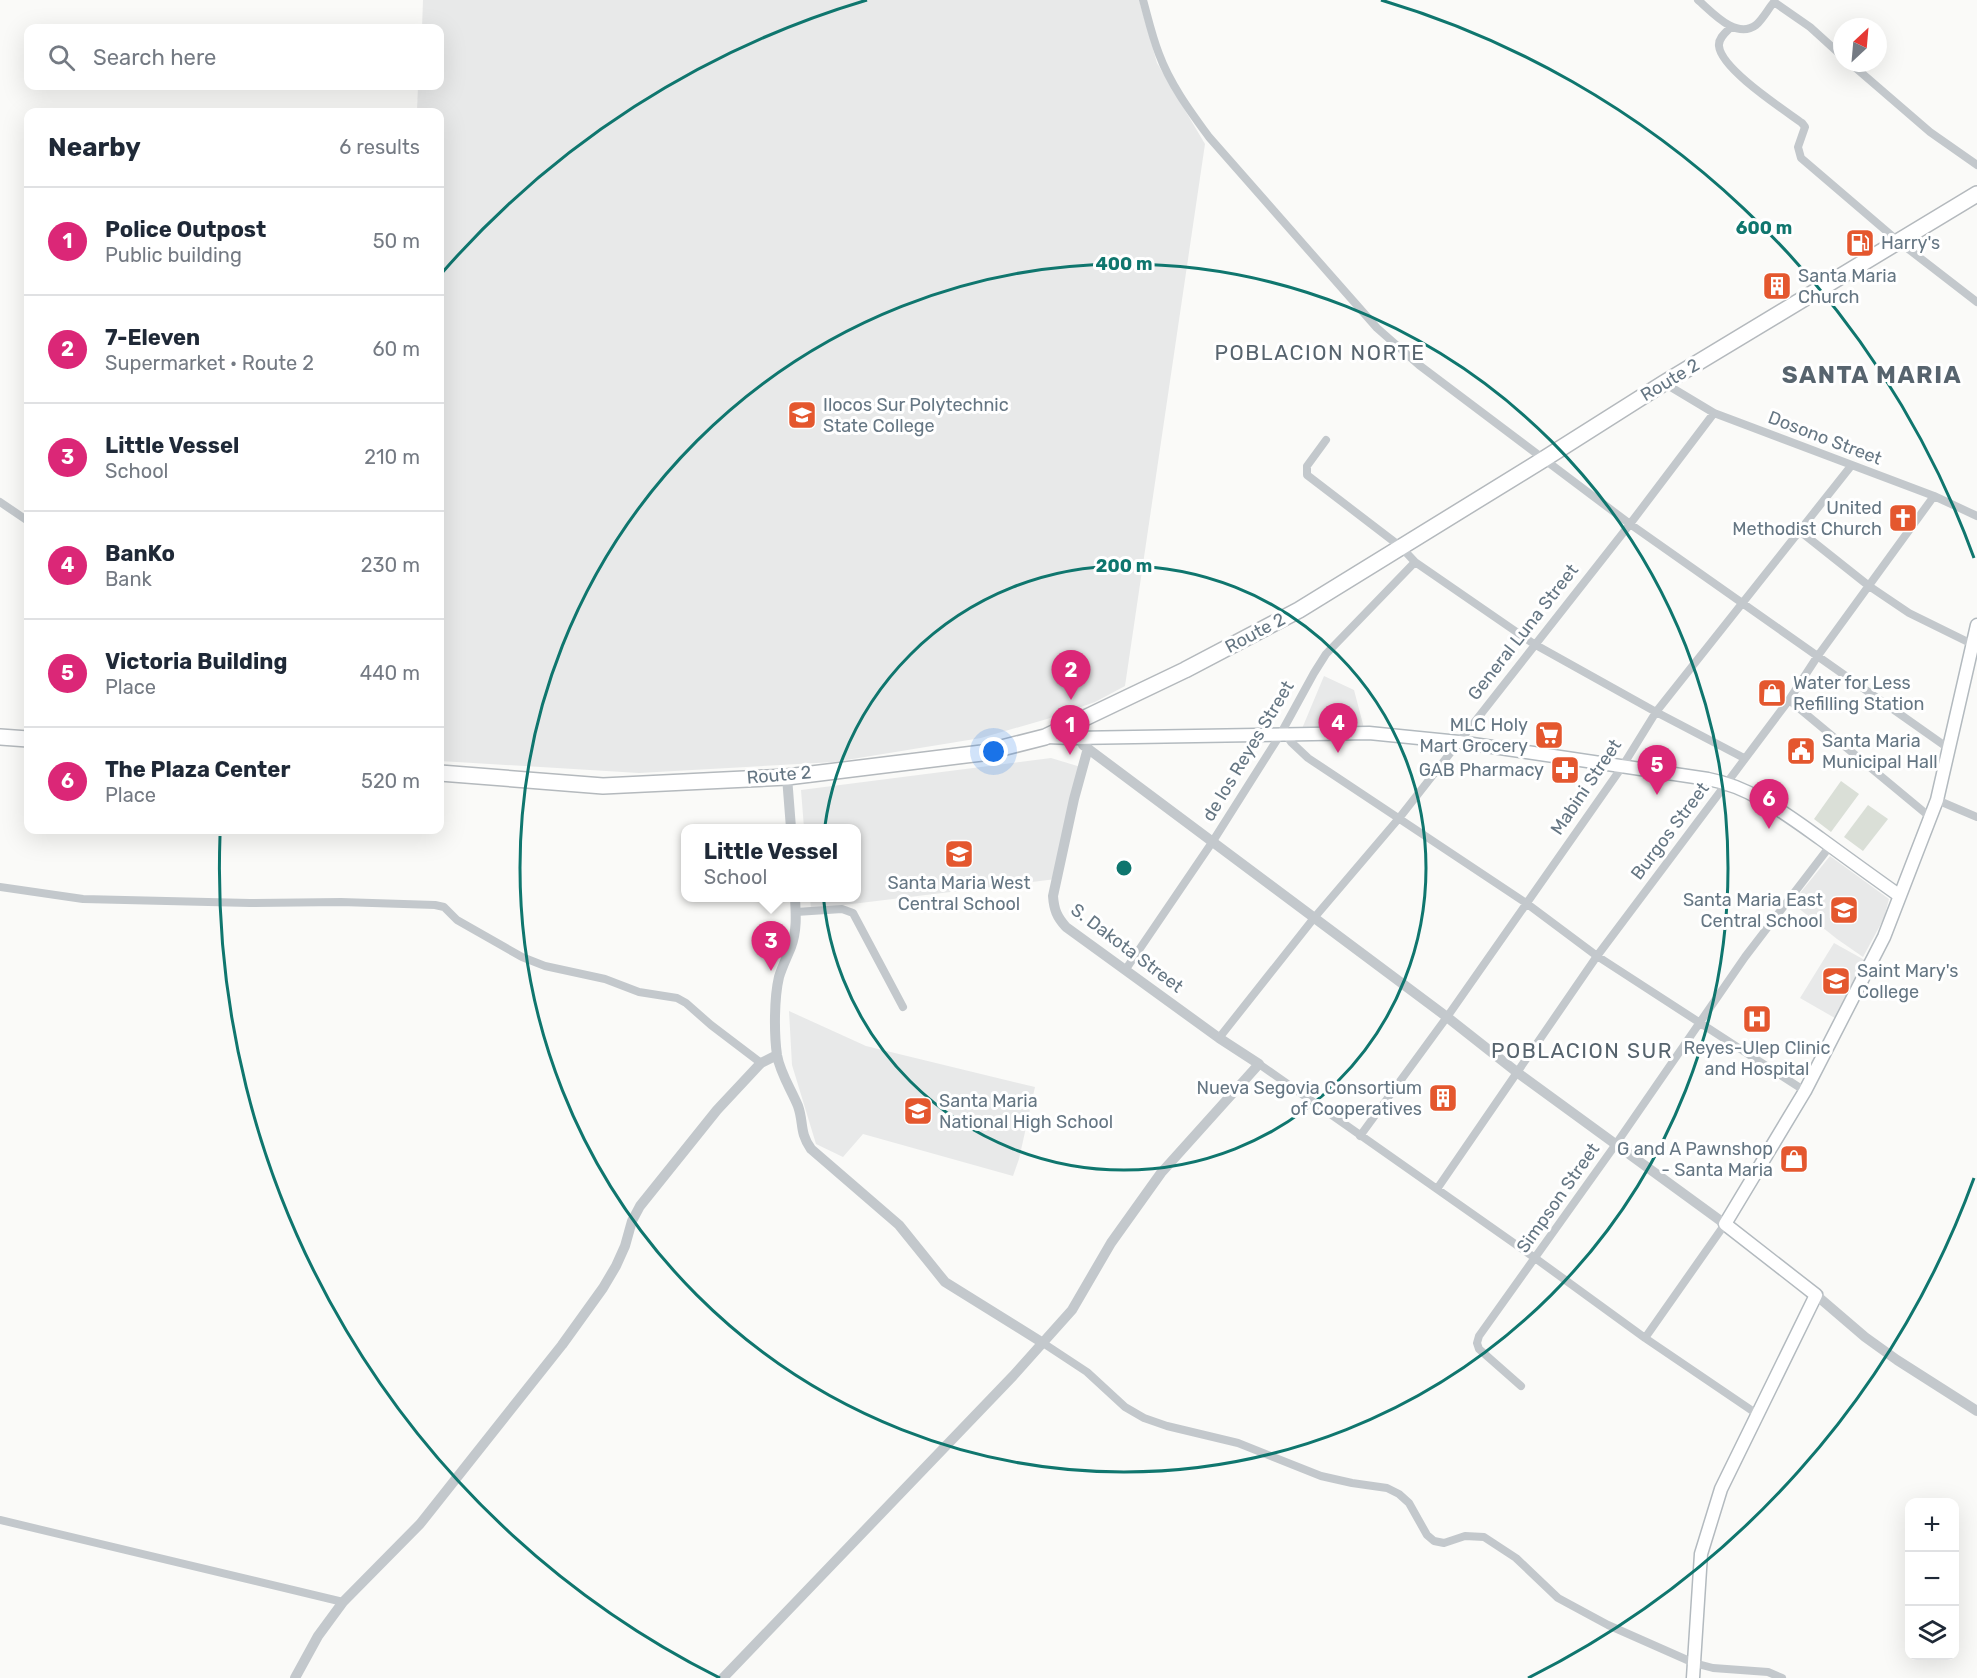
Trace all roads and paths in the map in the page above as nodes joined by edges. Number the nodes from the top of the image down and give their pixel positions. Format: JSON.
{"nodes":[{"id":1,"x":1143,"y":0,"type":"edge"},
{"id":2,"x":1698,"y":0,"type":"edge"},
{"id":3,"x":1775,"y":1,"type":"edge"},
{"id":4,"x":1731,"y":27,"type":"junction"},
{"id":5,"x":1833,"y":48,"type":"edge"},
{"id":6,"x":1860,"y":72,"type":"edge"},
{"id":7,"x":1977,"y":165,"type":"edge"},
{"id":8,"x":1977,"y":194,"type":"edge"},
{"id":9,"x":1898,"y":241,"type":"junction"},
{"id":10,"x":1977,"y":302,"type":"edge"},
{"id":11,"x":1664,"y":383,"type":"junction"},
{"id":12,"x":1714,"y":413,"type":"junction"},
{"id":13,"x":1326,"y":440,"type":"dead end"},
{"id":14,"x":1544,"y":459,"type":"junction"},
{"id":15,"x":1851,"y":466,"type":"junction"},
{"id":16,"x":1934,"y":496,"type":"junction"},
{"id":17,"x":0,"y":502,"type":"edge"},
{"id":18,"x":1977,"y":516,"type":"edge"},
{"id":19,"x":24,"y":518,"type":"edge"},
{"id":20,"x":1630,"y":524,"type":"junction"},
{"id":21,"x":1801,"y":532,"type":"junction"},
{"id":22,"x":1401,"y":547,"type":"junction"},
{"id":23,"x":1415,"y":562,"type":"junction"},
{"id":24,"x":1869,"y":586,"type":"junction"},
{"id":25,"x":1743,"y":604,"type":"junction"},
{"id":26,"x":1977,"y":625,"type":"edge"},
{"id":27,"x":1534,"y":644,"type":"junction"},
{"id":28,"x":1972,"y":645,"type":"junction"},
{"id":29,"x":1817,"y":657,"type":"junction"},
{"id":30,"x":1790,"y":700,"type":"junction"},
{"id":31,"x":1656,"y":712,"type":"junction"},
{"id":32,"x":1283,"y":735,"type":"junction"},
{"id":33,"x":1044,"y":736,"type":"junction"},
{"id":34,"x":0,"y":737,"type":"edge"},
{"id":35,"x":1073,"y":738,"type":"junction"},
{"id":36,"x":24,"y":740,"type":"edge"},
{"id":37,"x":1459,"y":742,"type":"junction"},
{"id":38,"x":1088,"y":748,"type":"junction"},
{"id":39,"x":1948,"y":748,"type":"junction"},
{"id":40,"x":1744,"y":758,"type":"junction"},
{"id":41,"x":1622,"y":766,"type":"junction"},
{"id":42,"x":444,"y":773,"type":"edge"},
{"id":43,"x":788,"y":777,"type":"junction"},
{"id":44,"x":1727,"y":783,"type":"junction"},
{"id":45,"x":1937,"y":800,"type":"junction"},
{"id":46,"x":1930,"y":816,"type":"junction"},
{"id":47,"x":1400,"y":817,"type":"junction"},
{"id":48,"x":1977,"y":817,"type":"edge"},
{"id":49,"x":791,"y":824,"type":"edge"},
{"id":50,"x":1213,"y":841,"type":"junction"},
{"id":51,"x":1830,"y":846,"type":"junction"},
{"id":52,"x":0,"y":887,"type":"edge"},
{"id":53,"x":1900,"y":896,"type":"junction"},
{"id":54,"x":795,"y":902,"type":"edge"},
{"id":55,"x":1526,"y":903,"type":"junction"},
{"id":56,"x":796,"y":912,"type":"junction"},
{"id":57,"x":1314,"y":918,"type":"junction"},
{"id":58,"x":1597,"y":956,"type":"junction"},
{"id":59,"x":1126,"y":969,"type":"junction"},
{"id":60,"x":903,"y":1007,"type":"dead end"},
{"id":61,"x":1447,"y":1017,"type":"junction"},
{"id":62,"x":1700,"y":1023,"type":"junction"},
{"id":63,"x":1219,"y":1038,"type":"junction"},
{"id":64,"x":777,"y":1055,"type":"junction"},
{"id":65,"x":761,"y":1063,"type":"junction"},
{"id":66,"x":1259,"y":1064,"type":"junction"},
{"id":67,"x":1518,"y":1073,"type":"junction"},
{"id":68,"x":1805,"y":1091,"type":"junction"},
{"id":69,"x":1360,"y":1136,"type":"junction"},
{"id":70,"x":1616,"y":1144,"type":"junction"},
{"id":71,"x":1437,"y":1189,"type":"junction"},
{"id":72,"x":1725,"y":1224,"type":"junction"},
{"id":73,"x":1535,"y":1258,"type":"junction"},
{"id":74,"x":1816,"y":1295,"type":"junction"},
{"id":75,"x":1645,"y":1338,"type":"junction"},
{"id":76,"x":1040,"y":1346,"type":"junction"},
{"id":77,"x":1521,"y":1386,"type":"dead end"},
{"id":78,"x":1975,"y":1406,"type":"edge"},
{"id":79,"x":1757,"y":1414,"type":"junction"},
{"id":80,"x":0,"y":1520,"type":"edge"},
{"id":81,"x":344,"y":1602,"type":"junction"},
{"id":82,"x":1694,"y":1663,"type":"junction"},
{"id":83,"x":295,"y":1678,"type":"edge"},
{"id":84,"x":723,"y":1678,"type":"edge"},
{"id":85,"x":1693,"y":1678,"type":"edge"},
{"id":86,"x":1782,"y":1678,"type":"edge"}],
"edges":[{"from":1,"to":14,"type":"street"},
{"from":2,"to":4,"type":"street"},
{"from":3,"to":4,"type":"street"},
{"from":3,"to":5,"type":"street"},
{"from":4,"to":9,"type":"street"},
{"from":6,"to":7,"type":"street"},
{"from":8,"to":9,"type":"highway","name":"Route 2"},
{"from":9,"to":10,"type":"street"},
{"from":9,"to":11,"type":"highway","name":"Route 2"},
{"from":11,"to":12,"type":"street","name":"Dosono Street"},
{"from":11,"to":14,"type":"highway","name":"Route 2"},
{"from":12,"to":15,"type":"street","name":"Dosono Street"},
{"from":12,"to":20,"type":"street","name":"General Luna Street"},
{"from":13,"to":22,"type":"street"},
{"from":14,"to":20,"type":"street"},
{"from":14,"to":22,"type":"highway","name":"Route 2"},
{"from":15,"to":16,"type":"street","name":"Dosono Street"},
{"from":15,"to":21,"type":"street","name":"Mabini Street"},
{"from":16,"to":18,"type":"street","name":"Dosono Street"},
{"from":16,"to":24,"type":"street","name":"Burgos Street"},
{"from":17,"to":19,"type":"street"},
{"from":20,"to":25,"type":"street"},
{"from":20,"to":27,"type":"street","name":"General Luna Street"},
{"from":21,"to":24,"type":"street"},
{"from":21,"to":25,"type":"street","name":"Mabini Street"},
{"from":22,"to":23,"type":"street"},
{"from":22,"to":33,"type":"highway","name":"Route 2"},
{"from":23,"to":27,"type":"street"},
{"from":23,"to":32,"type":"street","name":"de los Reyes Street"},
{"from":24,"to":28,"type":"street"},
{"from":24,"to":29,"type":"street","name":"Burgos Street"},
{"from":25,"to":29,"type":"street"},
{"from":25,"to":31,"type":"street","name":"Mabini Street"},
{"from":26,"to":28,"type":"main road"},
{"from":27,"to":31,"type":"street"},
{"from":27,"to":37,"type":"street","name":"General Luna Street"},
{"from":28,"to":39,"type":"main road"},
{"from":29,"to":30,"type":"street","name":"Burgos Street"},
{"from":29,"to":39,"type":"street"},
{"from":30,"to":40,"type":"street","name":"Burgos Street"},
{"from":30,"to":46,"type":"street"},
{"from":31,"to":40,"type":"street"},
{"from":31,"to":41,"type":"street","name":"Mabini Street"},
{"from":32,"to":35,"type":"main road"},
{"from":32,"to":37,"type":"main road"},
{"from":32,"to":47,"type":"street"},
{"from":32,"to":50,"type":"street","name":"de los Reyes Street"},
{"from":33,"to":35,"type":"main road"},
{"from":33,"to":43,"type":"highway","name":"Route 2"},
{"from":34,"to":36,"type":"highway"},
{"from":35,"to":38,"type":"street"},
{"from":37,"to":41,"type":"main road"},
{"from":37,"to":47,"type":"street","name":"General Luna Street"},
{"from":38,"to":50,"type":"street"},
{"from":38,"to":59,"type":"street","name":"S. Dakota Street"},
{"from":39,"to":45,"type":"main road"},
{"from":40,"to":44,"type":"street","name":"Burgos Street"},
{"from":41,"to":44,"type":"main road"},
{"from":41,"to":55,"type":"street","name":"Mabini Street"},
{"from":42,"to":43,"type":"highway","name":"Route 2"},
{"from":43,"to":49,"type":"street"},
{"from":44,"to":51,"type":"main road"},
{"from":44,"to":58,"type":"street","name":"Burgos Street"},
{"from":45,"to":46,"type":"main road"},
{"from":45,"to":48,"type":"street"},
{"from":46,"to":53,"type":"main road"},
{"from":47,"to":55,"type":"street"},
{"from":47,"to":57,"type":"street","name":"General Luna Street"},
{"from":50,"to":57,"type":"street"},
{"from":50,"to":59,"type":"street","name":"de los Reyes Street"},
{"from":51,"to":53,"type":"main road"},
{"from":51,"to":62,"type":"street","name":"Simpson Street"},
{"from":52,"to":65,"type":"street"},
{"from":53,"to":68,"type":"main road"},
{"from":54,"to":56,"type":"street"},
{"from":55,"to":58,"type":"street"},
{"from":55,"to":61,"type":"street","name":"Mabini Street"},
{"from":56,"to":60,"type":"street"},
{"from":56,"to":64,"type":"street"},
{"from":57,"to":61,"type":"street"},
{"from":57,"to":63,"type":"street","name":"General Luna Street"},
{"from":58,"to":62,"type":"street"},
{"from":58,"to":67,"type":"street","name":"Burgos Street"},
{"from":59,"to":63,"type":"street","name":"S. Dakota Street"},
{"from":61,"to":67,"type":"street"},
{"from":61,"to":69,"type":"street","name":"Mabini Street"},
{"from":62,"to":68,"type":"street"},
{"from":62,"to":70,"type":"street","name":"Simpson Street"},
{"from":63,"to":66,"type":"street","name":"S. Dakota Street"},
{"from":64,"to":65,"type":"street"},
{"from":64,"to":76,"type":"street"},
{"from":65,"to":81,"type":"street"},
{"from":66,"to":69,"type":"street"},
{"from":66,"to":76,"type":"street"},
{"from":67,"to":70,"type":"street"},
{"from":67,"to":71,"type":"street","name":"Burgos Street"},
{"from":68,"to":72,"type":"main road"},
{"from":69,"to":71,"type":"street"},
{"from":70,"to":72,"type":"street"},
{"from":70,"to":73,"type":"street","name":"Simpson Street"},
{"from":71,"to":73,"type":"street"},
{"from":72,"to":74,"type":"main road"},
{"from":72,"to":75,"type":"street"},
{"from":73,"to":75,"type":"street"},
{"from":73,"to":77,"type":"street","name":"Simpson Street"},
{"from":74,"to":78,"type":"street"},
{"from":74,"to":79,"type":"main road"},
{"from":75,"to":79,"type":"street"},
{"from":76,"to":82,"type":"street"},
{"from":76,"to":84,"type":"street"},
{"from":79,"to":82,"type":"main road"},
{"from":80,"to":81,"type":"street"},
{"from":81,"to":83,"type":"street"},
{"from":82,"to":85,"type":"main road"},
{"from":82,"to":86,"type":"street"}]}
